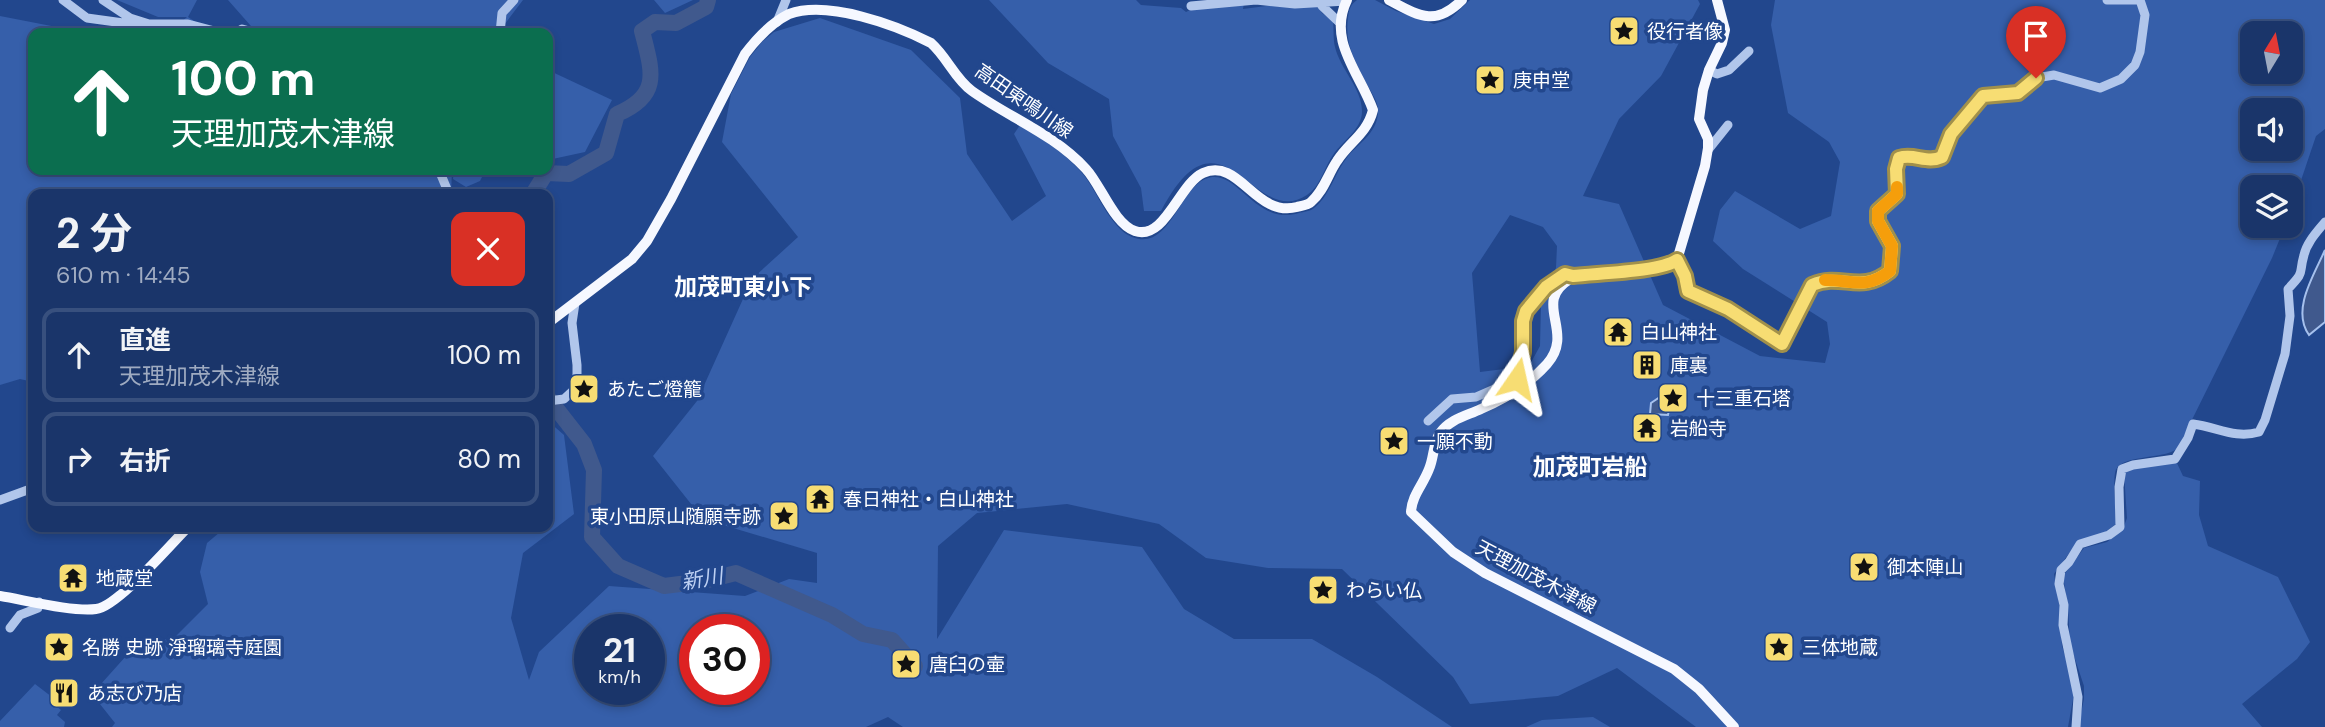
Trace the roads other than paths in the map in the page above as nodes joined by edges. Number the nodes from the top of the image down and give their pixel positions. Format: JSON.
{"nodes":[{"id":1,"x":63,"y":0,"type":"edge"},
{"id":2,"x":103,"y":0,"type":"edge"},
{"id":3,"x":514,"y":0,"type":"edge"},
{"id":4,"x":786,"y":0,"type":"edge"},
{"id":5,"x":1322,"y":0,"type":"edge"},
{"id":6,"x":1347,"y":0,"type":"edge"},
{"id":7,"x":1388,"y":0,"type":"edge"},
{"id":8,"x":1462,"y":0,"type":"edge"},
{"id":9,"x":1717,"y":0,"type":"edge"},
{"id":10,"x":2107,"y":0,"type":"edge"},
{"id":11,"x":2138,"y":0,"type":"edge"},
{"id":12,"x":830,"y":5,"type":"edge"},
{"id":13,"x":1191,"y":6,"type":"dead end"},
{"id":14,"x":777,"y":22,"type":"junction"},
{"id":15,"x":149,"y":24,"type":"junction"},
{"id":16,"x":1341,"y":24,"type":"junction"},
{"id":17,"x":203,"y":28,"type":"edge"},
{"id":18,"x":500,"y":28,"type":"edge"},
{"id":19,"x":1749,"y":51,"type":"dead end"},
{"id":20,"x":1709,"y":70,"type":"junction"},
{"id":21,"x":1728,"y":125,"type":"dead end"},
{"id":22,"x":1708,"y":150,"type":"junction"},
{"id":23,"x":2325,"y":222,"type":"edge"},
{"id":24,"x":1677,"y":260,"type":"junction"},
{"id":25,"x":1573,"y":276,"type":"junction"},
{"id":26,"x":575,"y":303,"type":"junction"},
{"id":27,"x":553,"y":319,"type":"edge"},
{"id":28,"x":553,"y":401,"type":"edge"},
{"id":29,"x":1428,"y":421,"type":"dead end"},
{"id":30,"x":28,"y":490,"type":"edge"},
{"id":31,"x":0,"y":500,"type":"edge"},
{"id":32,"x":183,"y":532,"type":"edge"},
{"id":33,"x":0,"y":596,"type":"edge"},
{"id":34,"x":39,"y":602,"type":"junction"},
{"id":35,"x":10,"y":628,"type":"dead end"},
{"id":36,"x":1734,"y":727,"type":"edge"},
{"id":37,"x":2076,"y":727,"type":"edge"}],
"edges":[{"from":1,"to":15,"type":"street"},
{"from":2,"to":15,"type":"street"},
{"from":3,"to":18,"type":"street"},
{"from":4,"to":14,"type":"street"},
{"from":5,"to":6,"type":"street"},
{"from":5,"to":13,"type":"street"},
{"from":5,"to":16,"type":"street"},
{"from":6,"to":16,"type":"main road","name":"高田東鳴川線"},
{"from":7,"to":8,"type":"main road"},
{"from":9,"to":20,"type":"main road"},
{"from":10,"to":11,"type":"street"},
{"from":11,"to":24,"type":"street"},
{"from":12,"to":14,"type":"main road","name":"高田東鳴川線"},
{"from":12,"to":16,"type":"main road","name":"高田東鳴川線"},
{"from":14,"to":26,"type":"main road","name":"高田東鳴川線"},
{"from":15,"to":17,"type":"street"},
{"from":19,"to":20,"type":"street"},
{"from":20,"to":22,"type":"main road"},
{"from":21,"to":22,"type":"street"},
{"from":22,"to":24,"type":"main road"},
{"from":23,"to":37,"type":"street"},
{"from":24,"to":25,"type":"main road"},
{"from":25,"to":29,"type":"street"},
{"from":25,"to":36,"type":"main road","name":"天理加茂木津線"},
{"from":26,"to":27,"type":"main road","name":"高田東鳴川線"},
{"from":26,"to":28,"type":"street"},
{"from":30,"to":31,"type":"street"},
{"from":32,"to":34,"type":"main road"},
{"from":33,"to":34,"type":"main road"},
{"from":34,"to":35,"type":"street"}]}
